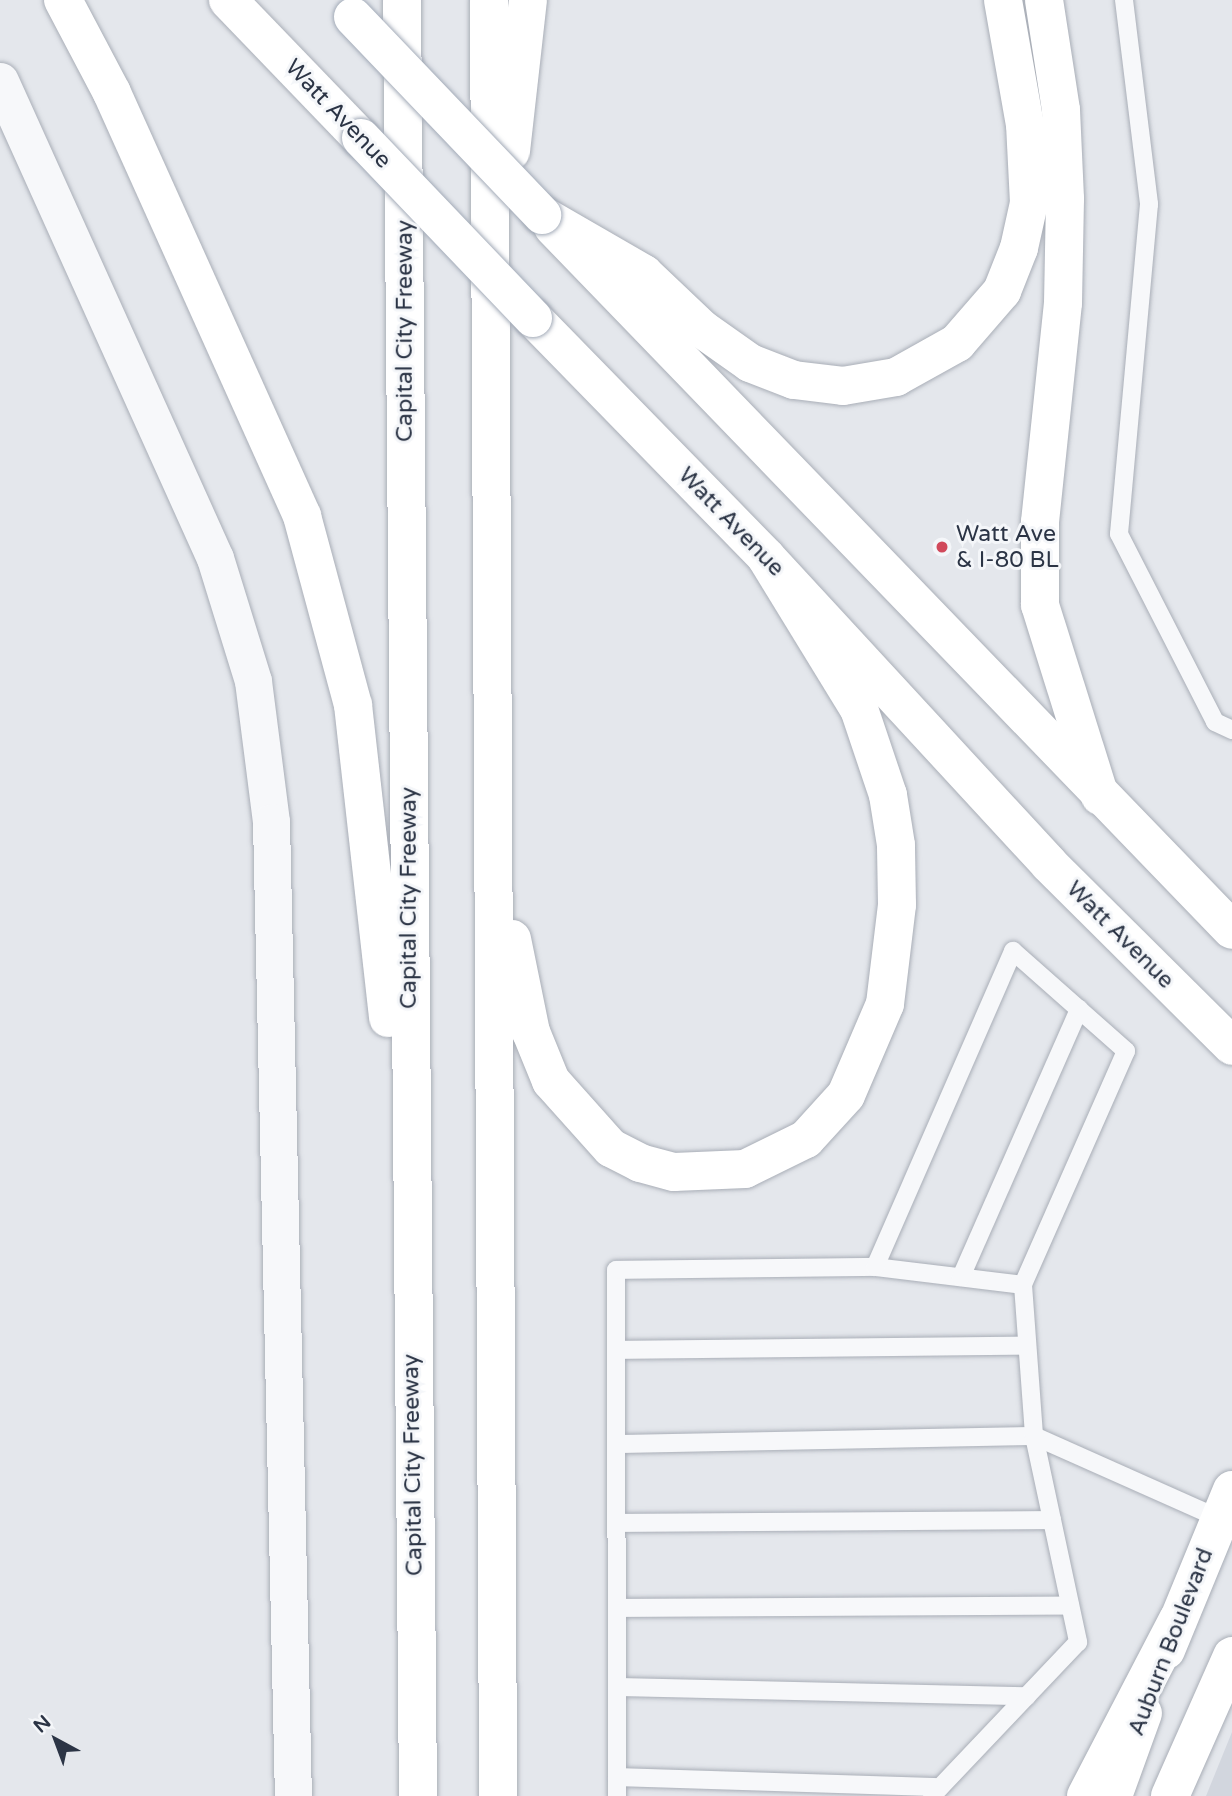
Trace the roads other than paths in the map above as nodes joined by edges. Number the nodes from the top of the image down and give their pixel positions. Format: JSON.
{"nodes":[{"id":1,"x":62,"y":0,"type":"edge"},
{"id":2,"x":228,"y":0,"type":"edge"},
{"id":3,"x":402,"y":0,"type":"edge"},
{"id":4,"x":489,"y":0,"type":"edge"},
{"id":5,"x":528,"y":0,"type":"edge"},
{"id":6,"x":1003,"y":0,"type":"edge"},
{"id":7,"x":1044,"y":0,"type":"edge"},
{"id":8,"x":1124,"y":0,"type":"edge"},
{"id":9,"x":345,"y":9,"type":"edge"},
{"id":10,"x":0,"y":81,"type":"edge"},
{"id":11,"x":542,"y":215,"type":"junction"},
{"id":12,"x":492,"y":330,"type":"junction"},
{"id":13,"x":766,"y":557,"type":"junction"},
{"id":14,"x":1232,"y":730,"type":"edge"},
{"id":15,"x":1100,"y":796,"type":"junction"},
{"id":16,"x":495,"y":856,"type":"junction"},
{"id":17,"x":1232,"y":930,"type":"edge"},
{"id":18,"x":1079,"y":1009,"type":"junction"},
{"id":19,"x":1232,"y":1046,"type":"edge"},
{"id":20,"x":412,"y":1222,"type":"junction"},
{"id":21,"x":876,"y":1267,"type":"junction"},
{"id":22,"x":961,"y":1277,"type":"junction"},
{"id":23,"x":1023,"y":1285,"type":"junction"},
{"id":24,"x":1027,"y":1346,"type":"junction"},
{"id":25,"x":617,"y":1350,"type":"junction"},
{"id":26,"x":1034,"y":1436,"type":"junction"},
{"id":27,"x":617,"y":1444,"type":"junction"},
{"id":28,"x":1226,"y":1504,"type":"edge"},
{"id":29,"x":1052,"y":1520,"type":"junction"},
{"id":30,"x":617,"y":1522,"type":"junction"},
{"id":31,"x":1070,"y":1606,"type":"junction"},
{"id":32,"x":617,"y":1608,"type":"junction"},
{"id":33,"x":1178,"y":1619,"type":"junction"},
{"id":34,"x":1232,"y":1656,"type":"edge"},
{"id":35,"x":617,"y":1687,"type":"junction"},
{"id":36,"x":1027,"y":1696,"type":"junction"},
{"id":37,"x":617,"y":1777,"type":"junction"},
{"id":38,"x":936,"y":1792,"type":"edge"},
{"id":39,"x":293,"y":1796,"type":"edge"},
{"id":40,"x":418,"y":1796,"type":"edge"},
{"id":41,"x":498,"y":1796,"type":"edge"},
{"id":42,"x":617,"y":1796,"type":"edge"},
{"id":43,"x":1086,"y":1796,"type":"edge"},
{"id":44,"x":1113,"y":1796,"type":"edge"},
{"id":45,"x":1170,"y":1796,"type":"edge"}],
"edges":[{"from":1,"to":20,"type":"main road"},
{"from":2,"to":13,"type":"main road","name":"Watt Avenue","bridge":true},
{"from":3,"to":20,"type":"main road","name":"Capital City Freeway"},
{"from":4,"to":12,"type":"main road"},
{"from":5,"to":12,"type":"main road"},
{"from":6,"to":11,"type":"main road"},
{"from":7,"to":15,"type":"main road"},
{"from":8,"to":14,"type":"lane"},
{"from":9,"to":11,"type":"main road","bridge":true},
{"from":10,"to":39,"type":"street"},
{"from":11,"to":15,"type":"main road"},
{"from":12,"to":16,"type":"main road"},
{"from":13,"to":16,"type":"main road"},
{"from":13,"to":19,"type":"main road","name":"Watt Avenue"},
{"from":15,"to":17,"type":"main road"},
{"from":16,"to":41,"type":"main road"},
{"from":18,"to":21,"type":"lane"},
{"from":18,"to":22,"type":"lane"},
{"from":18,"to":23,"type":"lane"},
{"from":20,"to":40,"type":"main road","name":"Capital City Freeway"},
{"from":21,"to":22,"type":"lane"},
{"from":21,"to":25,"type":"lane"},
{"from":22,"to":23,"type":"lane"},
{"from":23,"to":24,"type":"lane"},
{"from":24,"to":25,"type":"lane"},
{"from":24,"to":26,"type":"lane"},
{"from":25,"to":27,"type":"lane"},
{"from":26,"to":27,"type":"lane"},
{"from":26,"to":28,"type":"lane"},
{"from":26,"to":29,"type":"lane"},
{"from":27,"to":30,"type":"lane"},
{"from":28,"to":33,"type":"main road","name":"Auburn Boulevard"},
{"from":29,"to":30,"type":"lane"},
{"from":29,"to":31,"type":"lane"},
{"from":30,"to":32,"type":"lane"},
{"from":31,"to":32,"type":"lane"},
{"from":31,"to":36,"type":"lane"},
{"from":32,"to":35,"type":"lane"},
{"from":33,"to":43,"type":"main road"},
{"from":33,"to":44,"type":"main road","name":"Auburn Boulevard"},
{"from":34,"to":45,"type":"main road"},
{"from":35,"to":36,"type":"lane"},
{"from":35,"to":37,"type":"lane"},
{"from":36,"to":38,"type":"lane"},
{"from":37,"to":38,"type":"lane"},
{"from":37,"to":42,"type":"lane"}]}
